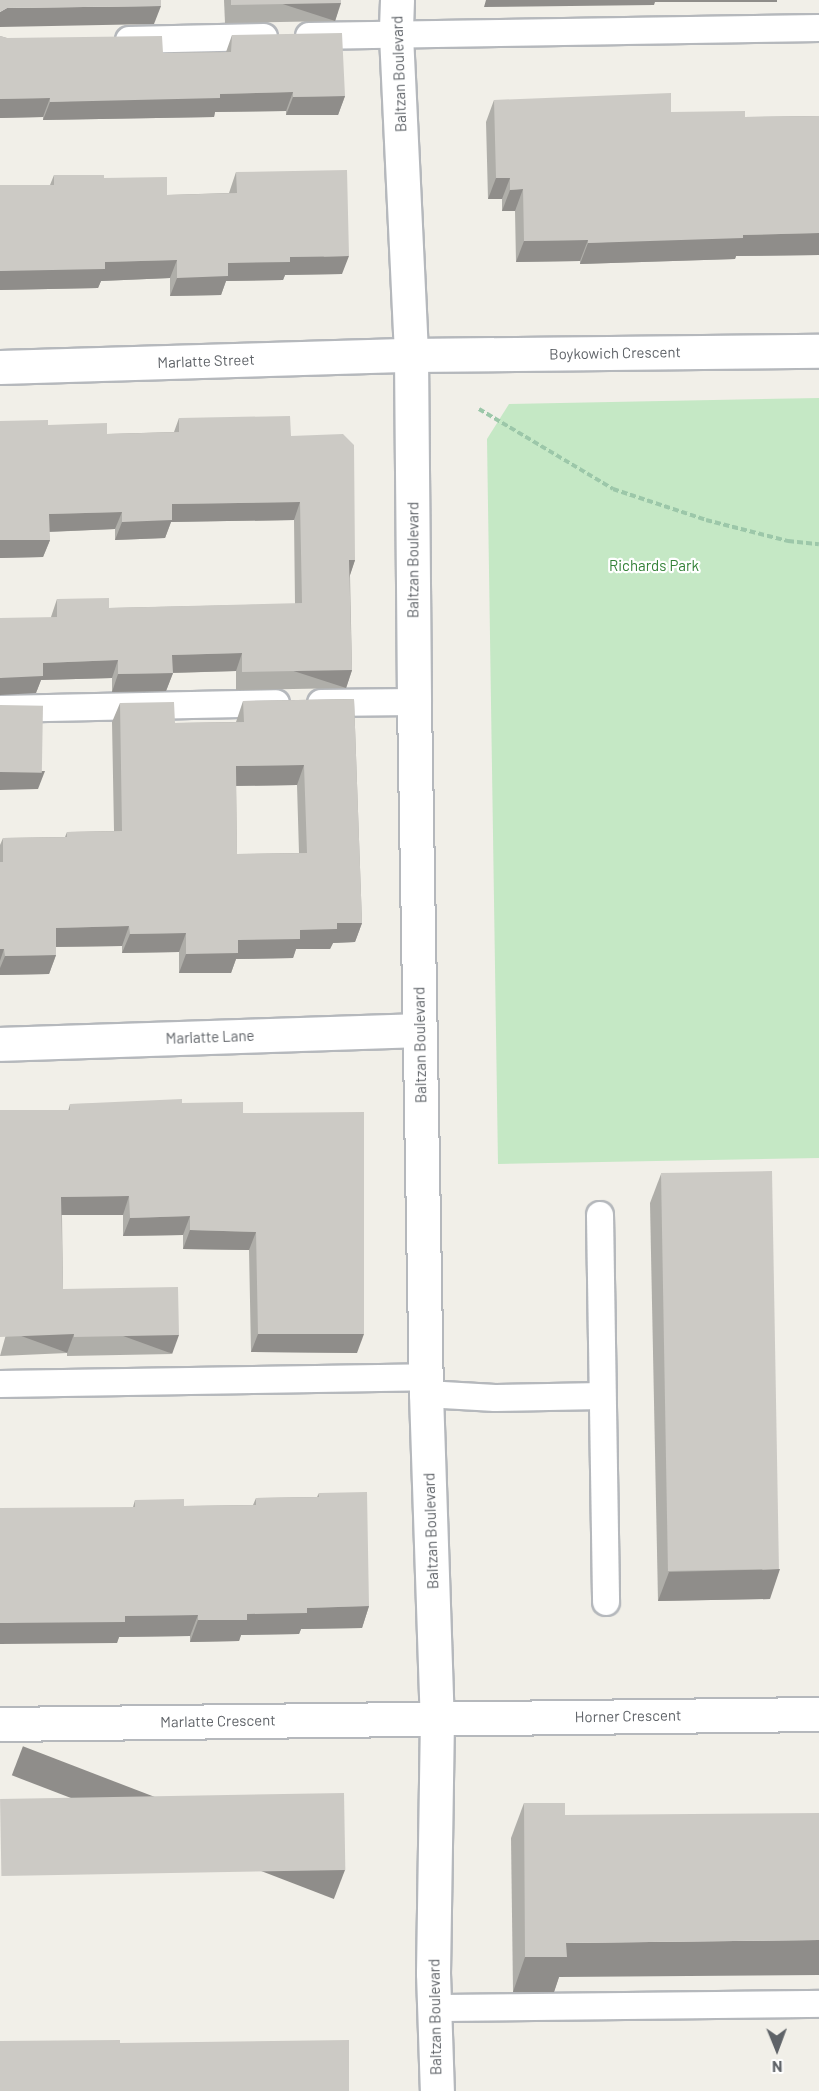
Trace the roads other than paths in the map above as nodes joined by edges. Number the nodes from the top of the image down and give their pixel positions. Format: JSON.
{"nodes":[{"id":1,"x":397,"y":0,"type":"edge"},
{"id":2,"x":819,"y":28,"type":"edge"},
{"id":3,"x":396,"y":35,"type":"junction"},
{"id":4,"x":107,"y":40,"type":"edge"},
{"id":5,"x":819,"y":351,"type":"edge"},
{"id":6,"x":411,"y":355,"type":"junction"},
{"id":7,"x":0,"y":367,"type":"edge"},
{"id":8,"x":414,"y":702,"type":"junction"},
{"id":9,"x":0,"y":709,"type":"edge"},
{"id":10,"x":420,"y":1030,"type":"junction"},
{"id":11,"x":0,"y":1044,"type":"edge"},
{"id":12,"x":600,"y":1215,"type":"dead end"},
{"id":13,"x":0,"y":1384,"type":"edge"},
{"id":14,"x":426,"y":1385,"type":"junction"},
{"id":15,"x":602,"y":1396,"type":"junction"},
{"id":16,"x":606,"y":1602,"type":"dead end"},
{"id":17,"x":819,"y":1714,"type":"edge"},
{"id":18,"x":437,"y":1718,"type":"junction"},
{"id":19,"x":0,"y":1724,"type":"edge"},
{"id":20,"x":819,"y":2004,"type":"edge"},
{"id":21,"x":434,"y":2008,"type":"junction"},
{"id":22,"x":437,"y":2091,"type":"edge"}],
"edges":[{"from":1,"to":3,"type":"street","name":"Baltzan Boulevard"},
{"from":2,"to":3,"type":"lane"},
{"from":3,"to":4,"type":"lane"},
{"from":3,"to":6,"type":"street","name":"Baltzan Boulevard"},
{"from":5,"to":6,"type":"street","name":"Boykowich Crescent"},
{"from":6,"to":7,"type":"street","name":"Marlatte Street"},
{"from":6,"to":8,"type":"street","name":"Baltzan Boulevard"},
{"from":8,"to":9,"type":"lane"},
{"from":8,"to":10,"type":"street","name":"Baltzan Boulevard"},
{"from":10,"to":11,"type":"street","name":"Marlatte Lane"},
{"from":10,"to":14,"type":"street","name":"Baltzan Boulevard"},
{"from":12,"to":15,"type":"lane"},
{"from":13,"to":14,"type":"lane"},
{"from":14,"to":15,"type":"lane"},
{"from":14,"to":18,"type":"street","name":"Baltzan Boulevard"},
{"from":15,"to":16,"type":"lane"},
{"from":17,"to":18,"type":"street","name":"Horner Crescent"},
{"from":18,"to":19,"type":"street","name":"Marlatte Crescent"},
{"from":18,"to":21,"type":"street","name":"Baltzan Boulevard"},
{"from":20,"to":21,"type":"lane"},
{"from":21,"to":22,"type":"street","name":"Baltzan Boulevard"}]}
